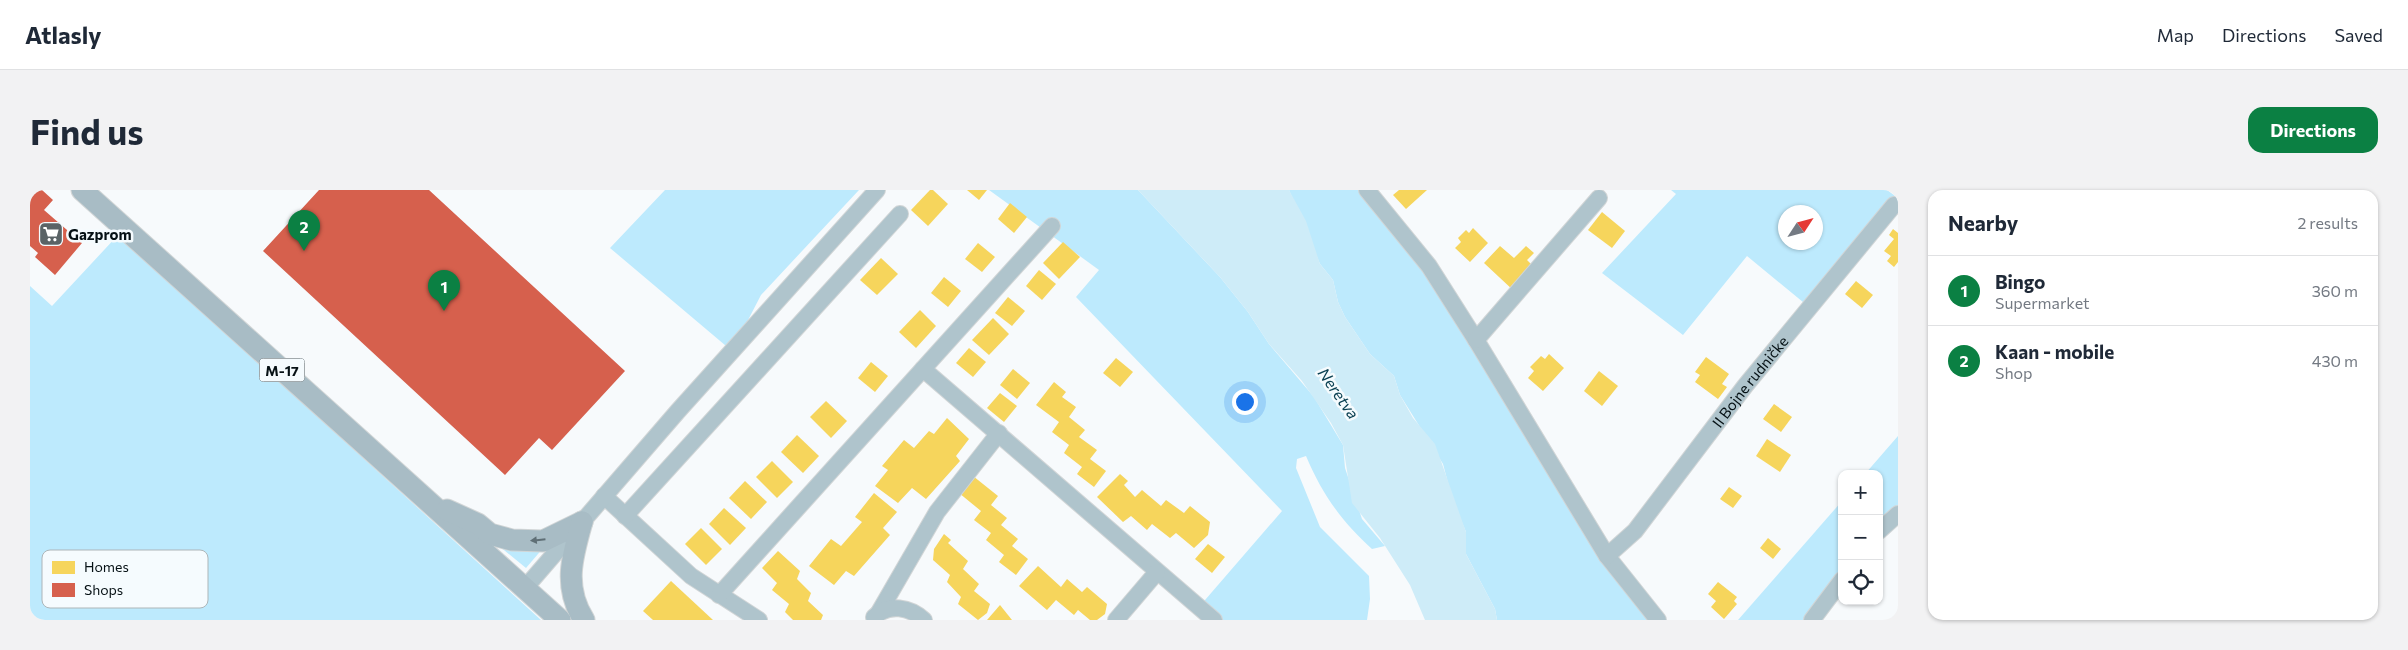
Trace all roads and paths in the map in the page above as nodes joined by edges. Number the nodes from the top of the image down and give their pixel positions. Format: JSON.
{"nodes":[{"id":1,"x":82,"y":190,"type":"edge"},
{"id":2,"x":877,"y":190,"type":"edge"},
{"id":3,"x":1366,"y":190,"type":"edge"},
{"id":4,"x":1599,"y":198,"type":"dead end"},
{"id":5,"x":1894,"y":205,"type":"dead end"},
{"id":6,"x":900,"y":214,"type":"dead end"},
{"id":7,"x":1052,"y":226,"type":"dead end"},
{"id":8,"x":1476,"y":340,"type":"junction"},
{"id":9,"x":923,"y":369,"type":"junction"},
{"id":10,"x":999,"y":433,"type":"junction"},
{"id":11,"x":604,"y":496,"type":"junction"},
{"id":12,"x":435,"y":507,"type":"junction"},
{"id":13,"x":1898,"y":514,"type":"edge"},
{"id":14,"x":625,"y":516,"type":"junction"},
{"id":15,"x":582,"y":522,"type":"junction"},
{"id":16,"x":1883,"y":527,"type":"edge"},
{"id":17,"x":1607,"y":556,"type":"junction"},
{"id":18,"x":1157,"y":572,"type":"junction"},
{"id":19,"x":1838,"y":585,"type":"edge"},
{"id":20,"x":525,"y":588,"type":"junction"},
{"id":21,"x":719,"y":595,"type":"junction"},
{"id":22,"x":874,"y":617,"type":"edge"},
{"id":23,"x":560,"y":620,"type":"edge"},
{"id":24,"x":584,"y":620,"type":"edge"},
{"id":25,"x":758,"y":620,"type":"edge"},
{"id":26,"x":924,"y":620,"type":"edge"},
{"id":27,"x":1116,"y":620,"type":"edge"},
{"id":28,"x":1214,"y":620,"type":"edge"},
{"id":29,"x":1658,"y":620,"type":"edge"},
{"id":30,"x":1812,"y":620,"type":"edge"}],
"edges":[{"from":1,"to":12,"type":"main road","number":"M-17"},
{"from":2,"to":11,"type":"street"},
{"from":3,"to":8,"type":"street"},
{"from":4,"to":8,"type":"street"},
{"from":5,"to":17,"type":"street","name":"II Bojne rudničke"},
{"from":6,"to":14,"type":"street"},
{"from":7,"to":9,"type":"street"},
{"from":8,"to":17,"type":"street"},
{"from":9,"to":10,"type":"street"},
{"from":9,"to":21,"type":"street"},
{"from":10,"to":18,"type":"street"},
{"from":10,"to":22,"type":"street"},
{"from":11,"to":14,"type":"street"},
{"from":11,"to":15,"type":"street"},
{"from":15,"to":12,"type":"main road","one_way":true},
{"from":12,"to":20,"type":"main road","number":"M-17"},
{"from":13,"to":16,"type":"street"},
{"from":14,"to":21,"type":"street"},
{"from":15,"to":20,"type":"street"},
{"from":15,"to":24,"type":"main road"},
{"from":17,"to":29,"type":"street"},
{"from":18,"to":27,"type":"street"},
{"from":18,"to":28,"type":"street"},
{"from":19,"to":30,"type":"street"},
{"from":20,"to":23,"type":"main road","number":"M-17"},
{"from":21,"to":25,"type":"street"},
{"from":22,"to":26,"type":"street"}]}
